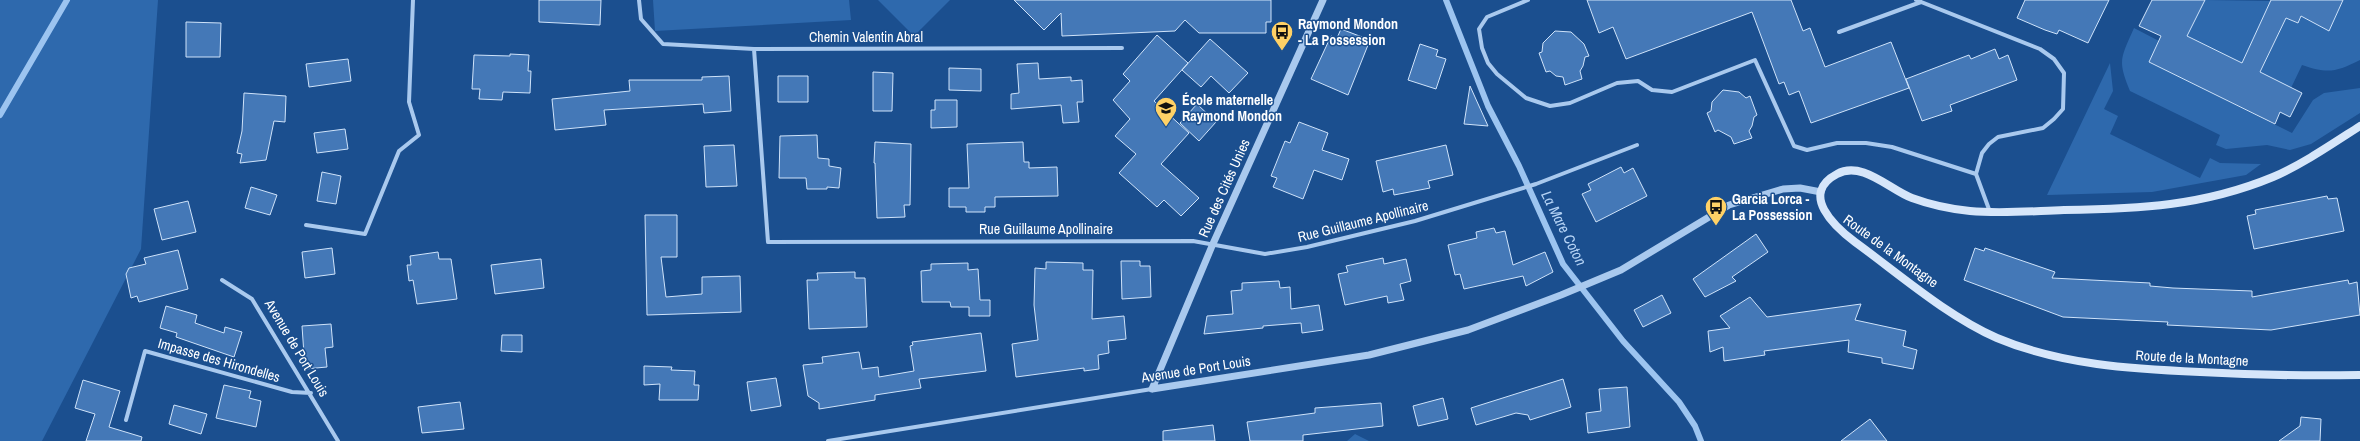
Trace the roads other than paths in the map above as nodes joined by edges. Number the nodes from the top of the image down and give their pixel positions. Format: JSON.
{"nodes":[{"id":1,"x":413,"y":0,"type":"edge"},
{"id":2,"x":639,"y":0,"type":"edge"},
{"id":3,"x":1323,"y":0,"type":"edge"},
{"id":4,"x":1528,"y":0,"type":"edge"},
{"id":5,"x":1916,"y":0,"type":"edge"},
{"id":6,"x":1921,"y":2,"type":"junction"},
{"id":7,"x":1839,"y":32,"type":"dead end"},
{"id":8,"x":754,"y":48,"type":"junction"},
{"id":9,"x":1122,"y":48,"type":"dead end"},
{"id":10,"x":2360,"y":126,"type":"edge"},
{"id":11,"x":1637,"y":145,"type":"dead end"},
{"id":12,"x":1976,"y":174,"type":"junction"},
{"id":13,"x":1821,"y":192,"type":"junction"},
{"id":14,"x":1990,"y":212,"type":"junction"},
{"id":15,"x":306,"y":225,"type":"dead end"},
{"id":16,"x":1212,"y":246,"type":"junction"},
{"id":17,"x":222,"y":280,"type":"dead end"},
{"id":18,"x":2360,"y":375,"type":"edge"},
{"id":19,"x":1152,"y":389,"type":"junction"},
{"id":20,"x":311,"y":393,"type":"junction"},
{"id":21,"x":126,"y":420,"type":"dead end"},
{"id":22,"x":338,"y":441,"type":"edge"},
{"id":23,"x":828,"y":441,"type":"edge"}],
"edges":[{"from":1,"to":15,"type":"street"},
{"from":2,"to":8,"type":"street","name":"Chemin Valentin Abral"},
{"from":3,"to":16,"type":"street","name":"Rue des Cités Unies"},
{"from":4,"to":12,"type":"street"},
{"from":5,"to":6,"type":"street"},
{"from":6,"to":7,"type":"street"},
{"from":6,"to":12,"type":"street"},
{"from":8,"to":9,"type":"street","name":"Chemin Valentin Abral"},
{"from":8,"to":16,"type":"street","name":"Rue Guillaume Apollinaire"},
{"from":10,"to":14,"type":"main road"},
{"from":11,"to":16,"type":"street","name":"Rue Guillaume Apollinaire"},
{"from":12,"to":14,"type":"street"},
{"from":13,"to":14,"type":"main road"},
{"from":13,"to":18,"type":"main road","name":"Route de la Montagne"},
{"from":13,"to":19,"type":"street","name":"Avenue de Port Louis"},
{"from":16,"to":19,"type":"street","name":"Rue des Cités Unies"},
{"from":17,"to":20,"type":"street","name":"Avenue de Port Louis"},
{"from":19,"to":23,"type":"street","name":"Avenue de Port Louis"},
{"from":20,"to":21,"type":"street","name":"Impasse des Hirondelles"},
{"from":20,"to":22,"type":"street","name":"Avenue de Port Louis"}]}
